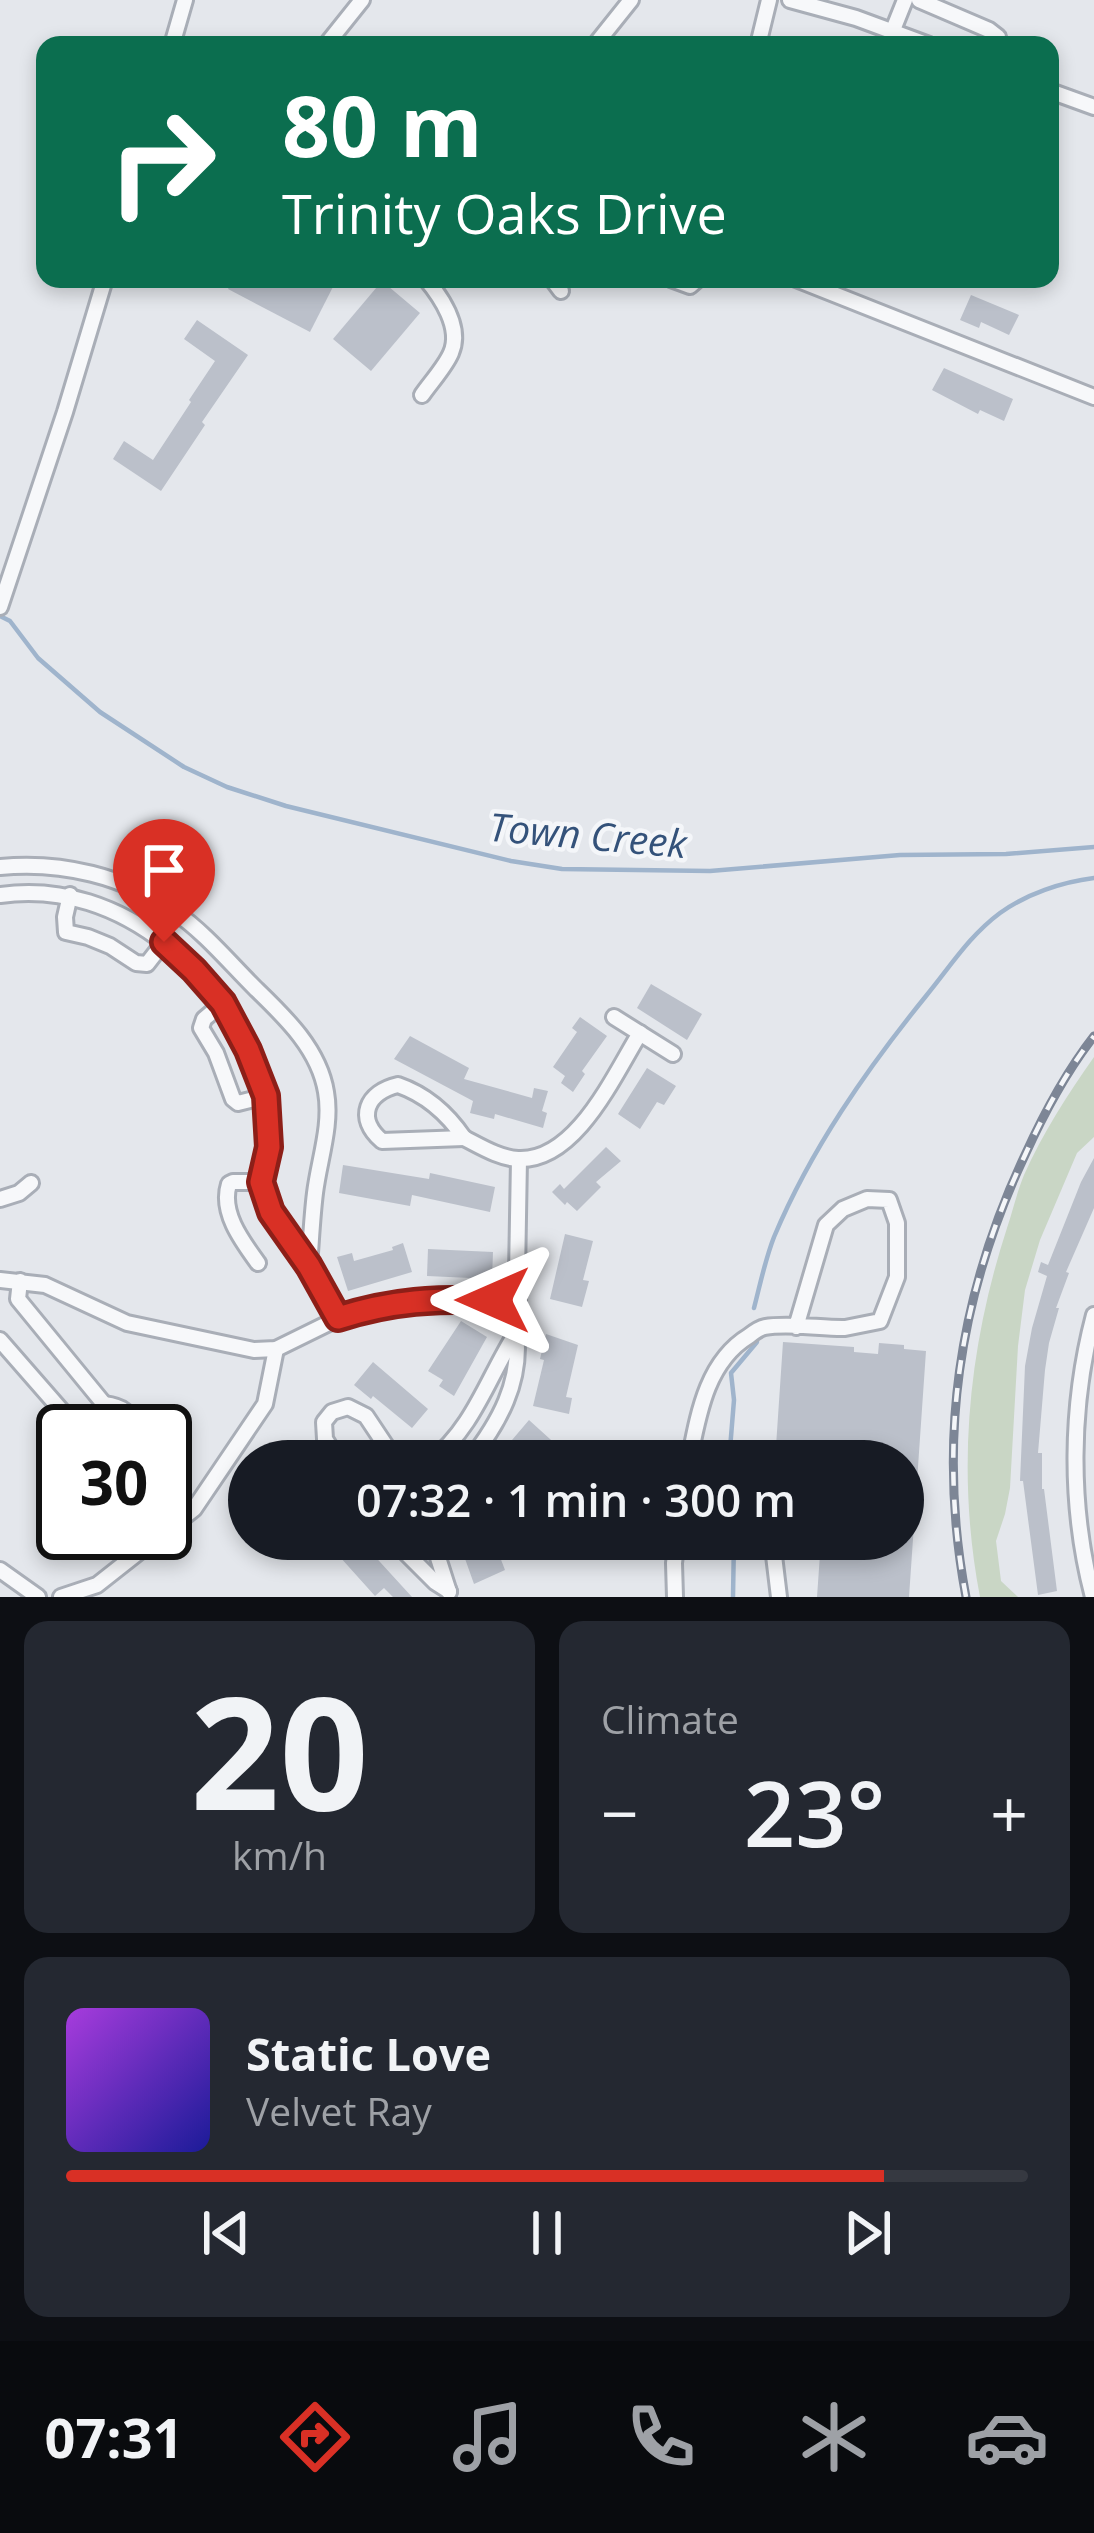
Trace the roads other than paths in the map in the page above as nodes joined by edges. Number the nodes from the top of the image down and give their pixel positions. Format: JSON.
{"nodes":[{"id":1,"x":185,"y":0,"type":"edge"},
{"id":2,"x":362,"y":0,"type":"edge"},
{"id":3,"x":631,"y":0,"type":"edge"},
{"id":4,"x":769,"y":0,"type":"edge"},
{"id":5,"x":790,"y":0,"type":"edge"},
{"id":6,"x":905,"y":0,"type":"edge"},
{"id":7,"x":919,"y":0,"type":"edge"},
{"id":8,"x":938,"y":3,"type":"edge"},
{"id":9,"x":832,"y":5,"type":"edge"},
{"id":10,"x":893,"y":30,"type":"junction"},
{"id":11,"x":175,"y":36,"type":"edge"},
{"id":12,"x":333,"y":36,"type":"edge"},
{"id":13,"x":602,"y":36,"type":"edge"},
{"id":14,"x":760,"y":36,"type":"edge"},
{"id":15,"x":907,"y":36,"type":"edge"},
{"id":16,"x":997,"y":36,"type":"edge"},
{"id":17,"x":1059,"y":94,"type":"edge"},
{"id":18,"x":1094,"y":106,"type":"edge"},
{"id":19,"x":102,"y":288,"type":"edge"},
{"id":20,"x":434,"y":288,"type":"edge"},
{"id":21,"x":819,"y":288,"type":"edge"},
{"id":22,"x":839,"y":288,"type":"edge"},
{"id":23,"x":837,"y":295,"type":"junction"},
{"id":24,"x":422,"y":395,"type":"dead end"},
{"id":25,"x":1094,"y":397,"type":"edge"},
{"id":26,"x":0,"y":608,"type":"edge"},
{"id":27,"x":0,"y":868,"type":"edge"},
{"id":28,"x":0,"y":895,"type":"edge"},
{"id":29,"x":70,"y":896,"type":"junction"},
{"id":30,"x":164,"y":942,"type":"junction"},
{"id":31,"x":223,"y":1003,"type":"junction"},
{"id":32,"x":614,"y":1017,"type":"dead end"},
{"id":33,"x":640,"y":1034,"type":"junction"},
{"id":34,"x":673,"y":1054,"type":"dead end"},
{"id":35,"x":266,"y":1096,"type":"junction"},
{"id":36,"x":464,"y":1138,"type":"junction"},
{"id":37,"x":519,"y":1159,"type":"junction"},
{"id":38,"x":261,"y":1182,"type":"junction"},
{"id":39,"x":31,"y":1183,"type":"dead end"},
{"id":40,"x":0,"y":1198,"type":"edge"},
{"id":41,"x":258,"y":1263,"type":"dead end"},
{"id":42,"x":309,"y":1266,"type":"junction"},
{"id":43,"x":0,"y":1280,"type":"edge"},
{"id":44,"x":20,"y":1281,"type":"junction"},
{"id":45,"x":518,"y":1301,"type":"junction"},
{"id":46,"x":1094,"y":1316,"type":"edge"},
{"id":47,"x":338,"y":1318,"type":"junction"},
{"id":48,"x":796,"y":1328,"type":"junction"},
{"id":49,"x":516,"y":1333,"type":"junction"},
{"id":50,"x":1091,"y":1339,"type":"edge"},
{"id":51,"x":0,"y":1340,"type":"edge"},
{"id":52,"x":277,"y":1349,"type":"junction"},
{"id":53,"x":55,"y":1404,"type":"edge"},
{"id":54,"x":104,"y":1404,"type":"edge"},
{"id":55,"x":326,"y":1440,"type":"edge"},
{"id":56,"x":382,"y":1440,"type":"edge"},
{"id":57,"x":453,"y":1440,"type":"edge"},
{"id":58,"x":484,"y":1440,"type":"edge"},
{"id":59,"x":693,"y":1440,"type":"edge"},
{"id":60,"x":192,"y":1511,"type":"edge"},
{"id":61,"x":129,"y":1560,"type":"edge"},
{"id":62,"x":413,"y":1560,"type":"edge"},
{"id":63,"x":439,"y":1560,"type":"edge"},
{"id":64,"x":676,"y":1560,"type":"edge"},
{"id":65,"x":775,"y":1560,"type":"edge"},
{"id":66,"x":0,"y":1570,"type":"edge"},
{"id":67,"x":450,"y":1594,"type":"edge"},
{"id":68,"x":38,"y":1597,"type":"edge"},
{"id":69,"x":62,"y":1597,"type":"edge"},
{"id":70,"x":675,"y":1597,"type":"edge"},
{"id":71,"x":779,"y":1597,"type":"edge"},
{"id":72,"x":1093,"y":1597,"type":"edge"}],
"edges":[{"from":1,"to":11,"type":"street"},
{"from":2,"to":12,"type":"street"},
{"from":3,"to":13,"type":"street"},
{"from":4,"to":14,"type":"street"},
{"from":5,"to":9,"type":"street"},
{"from":6,"to":10,"type":"street"},
{"from":7,"to":8,"type":"street"},
{"from":8,"to":16,"type":"street"},
{"from":9,"to":10,"type":"street"},
{"from":10,"to":15,"type":"street"},
{"from":17,"to":18,"type":"street"},
{"from":19,"to":26,"type":"street"},
{"from":20,"to":24,"type":"street"},
{"from":21,"to":23,"type":"street"},
{"from":22,"to":23,"type":"street"},
{"from":23,"to":25,"type":"street"},
{"from":27,"to":42,"type":"street"},
{"from":28,"to":29,"type":"street"},
{"from":29,"to":30,"type":"street"},
{"from":29,"to":30,"type":"street"},
{"from":30,"to":31,"type":"street"},
{"from":31,"to":35,"type":"street"},
{"from":31,"to":35,"type":"street"},
{"from":32,"to":33,"type":"street"},
{"from":33,"to":34,"type":"street"},
{"from":33,"to":37,"type":"street"},
{"from":35,"to":38,"type":"street"},
{"from":36,"to":36,"type":"street"},
{"from":36,"to":37,"type":"street"},
{"from":37,"to":45,"type":"street"},
{"from":38,"to":41,"type":"street"},
{"from":38,"to":42,"type":"street"},
{"from":39,"to":40,"type":"street"},
{"from":42,"to":47,"type":"street"},
{"from":43,"to":44,"type":"street"},
{"from":44,"to":52,"type":"street"},
{"from":44,"to":54,"type":"street"},
{"from":45,"to":47,"type":"street"},
{"from":45,"to":49,"type":"street"},
{"from":46,"to":50,"type":"street"},
{"from":47,"to":52,"type":"street"},
{"from":48,"to":48,"type":"street"},
{"from":48,"to":59,"type":"street"},
{"from":49,"to":57,"type":"street"},
{"from":49,"to":58,"type":"street"},
{"from":50,"to":72,"type":"street"},
{"from":51,"to":53,"type":"street"},
{"from":52,"to":60,"type":"street"},
{"from":55,"to":56,"type":"street"},
{"from":61,"to":69,"type":"street"},
{"from":62,"to":67,"type":"street"},
{"from":63,"to":67,"type":"street"},
{"from":64,"to":70,"type":"street"},
{"from":65,"to":71,"type":"street"},
{"from":66,"to":68,"type":"street"}]}
